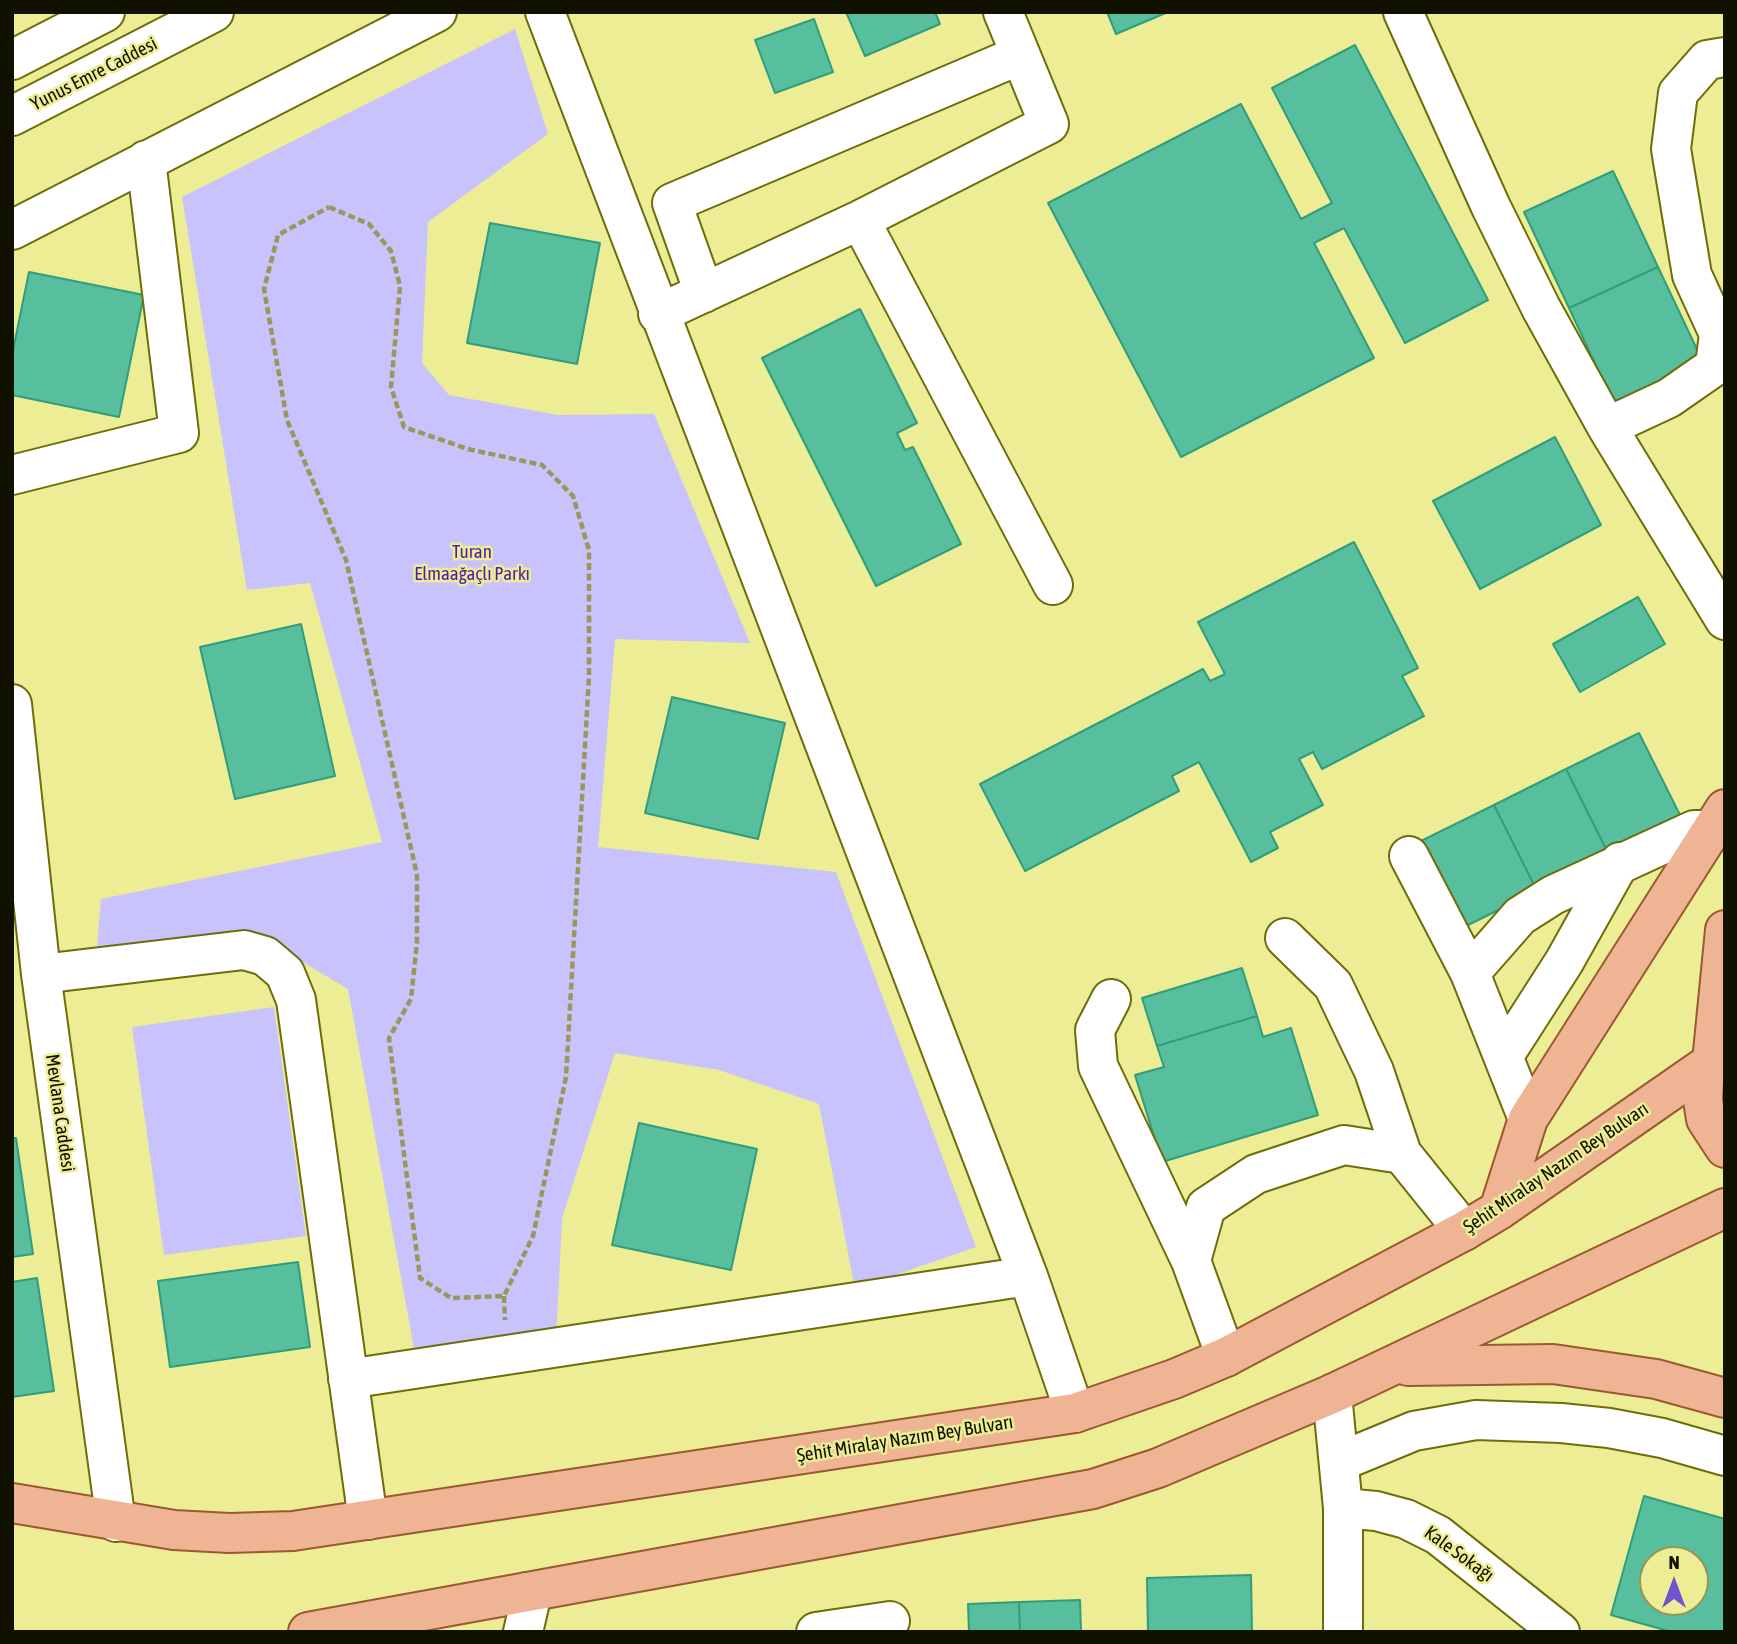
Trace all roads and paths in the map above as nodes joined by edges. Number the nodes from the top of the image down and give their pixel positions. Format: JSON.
{"nodes":[{"id":1,"x":105,"y":12,"type":"edge"},
{"id":2,"x":214,"y":12,"type":"edge"},
{"id":3,"x":437,"y":12,"type":"edge"},
{"id":4,"x":545,"y":12,"type":"edge"},
{"id":5,"x":1003,"y":12,"type":"edge"},
{"id":6,"x":1403,"y":12,"type":"edge"},
{"id":7,"x":1020,"y":54,"type":"junction"},
{"id":8,"x":1725,"y":57,"type":"edge"},
{"id":9,"x":12,"y":60,"type":"edge"},
{"id":10,"x":12,"y":116,"type":"edge"},
{"id":11,"x":146,"y":160,"type":"junction"},
{"id":12,"x":860,"y":220,"type":"junction"},
{"id":13,"x":12,"y":230,"type":"edge"},
{"id":14,"x":264,"y":289,"type":"joint"},
{"id":15,"x":704,"y":293,"type":"junction"},
{"id":16,"x":659,"y":314,"type":"junction"},
{"id":17,"x":1607,"y":427,"type":"junction"},
{"id":18,"x":12,"y":475,"type":"edge"},
{"id":19,"x":1053,"y":585,"type":"dead end"},
{"id":20,"x":1725,"y":620,"type":"edge"},
{"id":21,"x":12,"y":704,"type":"edge"},
{"id":22,"x":1718,"y":820,"type":"edge"},
{"id":23,"x":1409,"y":856,"type":"dead end"},
{"id":24,"x":1620,"y":862,"type":"junction"},
{"id":25,"x":1725,"y":930,"type":"edge"},
{"id":26,"x":1285,"y":938,"type":"dead end"},
{"id":27,"x":1471,"y":972,"type":"junction"},
{"id":28,"x":41,"y":974,"type":"junction"},
{"id":29,"x":1111,"y":999,"type":"dead end"},
{"id":30,"x":1504,"y":1054,"type":"junction"},
{"id":31,"x":1718,"y":1054,"type":"edge"},
{"id":32,"x":1528,"y":1119,"type":"junction"},
{"id":33,"x":1725,"y":1148,"type":"edge"},
{"id":34,"x":1402,"y":1154,"type":"junction"},
{"id":35,"x":1725,"y":1208,"type":"edge"},
{"id":36,"x":1499,"y":1210,"type":"junction"},
{"id":37,"x":1464,"y":1231,"type":"junction"},
{"id":38,"x":1191,"y":1261,"type":"junction"},
{"id":39,"x":1028,"y":1276,"type":"junction"},
{"id":40,"x":1226,"y":1357,"type":"junction"},
{"id":41,"x":1388,"y":1367,"type":"junction"},
{"id":42,"x":348,"y":1379,"type":"junction"},
{"id":43,"x":1332,"y":1394,"type":"junction"},
{"id":44,"x":1725,"y":1398,"type":"edge"},
{"id":45,"x":1075,"y":1413,"type":"junction"},
{"id":46,"x":1725,"y":1456,"type":"edge"},
{"id":47,"x":1339,"y":1462,"type":"junction"},
{"id":48,"x":12,"y":1503,"type":"edge"},
{"id":49,"x":1343,"y":1508,"type":"junction"},
{"id":50,"x":368,"y":1520,"type":"junction"},
{"id":51,"x":116,"y":1522,"type":"junction"},
{"id":52,"x":527,"y":1592,"type":"junction"},
{"id":53,"x":890,"y":1621,"type":"dead end"},
{"id":54,"x":308,"y":1632,"type":"edge"},
{"id":55,"x":523,"y":1632,"type":"edge"},
{"id":56,"x":816,"y":1632,"type":"edge"},
{"id":57,"x":1343,"y":1632,"type":"edge"},
{"id":58,"x":1560,"y":1632,"type":"edge"}],
"edges":[{"from":1,"to":9,"type":"street"},
{"from":2,"to":10,"type":"street","name":"Yunus Emre Caddesi"},
{"from":3,"to":11,"type":"street"},
{"from":4,"to":16,"type":"street"},
{"from":5,"to":7,"type":"street"},
{"from":6,"to":17,"type":"street"},
{"from":7,"to":12,"type":"street"},
{"from":7,"to":15,"type":"street"},
{"from":8,"to":17,"type":"street"},
{"from":11,"to":13,"type":"street"},
{"from":11,"to":18,"type":"street"},
{"from":12,"to":15,"type":"street"},
{"from":12,"to":19,"type":"street"},
{"from":14,"to":14,"type":"path"},
{"from":15,"to":16,"type":"street"},
{"from":16,"to":39,"type":"street"},
{"from":17,"to":20,"type":"street"},
{"from":21,"to":28,"type":"street","name":"Mevlana Caddesi"},
{"from":22,"to":24,"type":"street"},
{"from":22,"to":32,"type":"main road"},
{"from":23,"to":27,"type":"street"},
{"from":24,"to":27,"type":"street"},
{"from":24,"to":30,"type":"street"},
{"from":25,"to":31,"type":"main road"},
{"from":26,"to":34,"type":"street"},
{"from":27,"to":30,"type":"street"},
{"from":28,"to":42,"type":"street"},
{"from":28,"to":51,"type":"street","name":"Mevlana Caddesi"},
{"from":29,"to":38,"type":"street"},
{"from":30,"to":32,"type":"street"},
{"from":31,"to":33,"type":"main road"},
{"from":31,"to":36,"type":"main road","name":"Şehit Miralay Nazım Bey Bulvarı"},
{"from":32,"to":36,"type":"main road"},
{"from":34,"to":37,"type":"street"},
{"from":34,"to":38,"type":"street"},
{"from":35,"to":41,"type":"main road"},
{"from":36,"to":37,"type":"main road","name":"Şehit Miralay Nazım Bey Bulvarı"},
{"from":37,"to":40,"type":"main road","name":"Şehit Miralay Nazım Bey Bulvarı"},
{"from":38,"to":40,"type":"street"},
{"from":39,"to":42,"type":"street"},
{"from":39,"to":45,"type":"street"},
{"from":40,"to":45,"type":"main road","name":"Şehit Miralay Nazım Bey Bulvarı"},
{"from":41,"to":43,"type":"main road"},
{"from":41,"to":44,"type":"main road"},
{"from":42,"to":50,"type":"street"},
{"from":43,"to":47,"type":"street"},
{"from":43,"to":52,"type":"main road"},
{"from":45,"to":50,"type":"main road","name":"Şehit Miralay Nazım Bey Bulvarı"},
{"from":46,"to":47,"type":"street"},
{"from":47,"to":49,"type":"street"},
{"from":48,"to":51,"type":"main road","name":"Şehit Miralay Nazım Bey Bulvarı"},
{"from":49,"to":57,"type":"street"},
{"from":49,"to":58,"type":"street","name":"Kale Sokağı"},
{"from":50,"to":51,"type":"main road","name":"Şehit Miralay Nazım Bey Bulvarı"},
{"from":52,"to":54,"type":"main road"},
{"from":52,"to":55,"type":"street"},
{"from":53,"to":56,"type":"street"}]}
